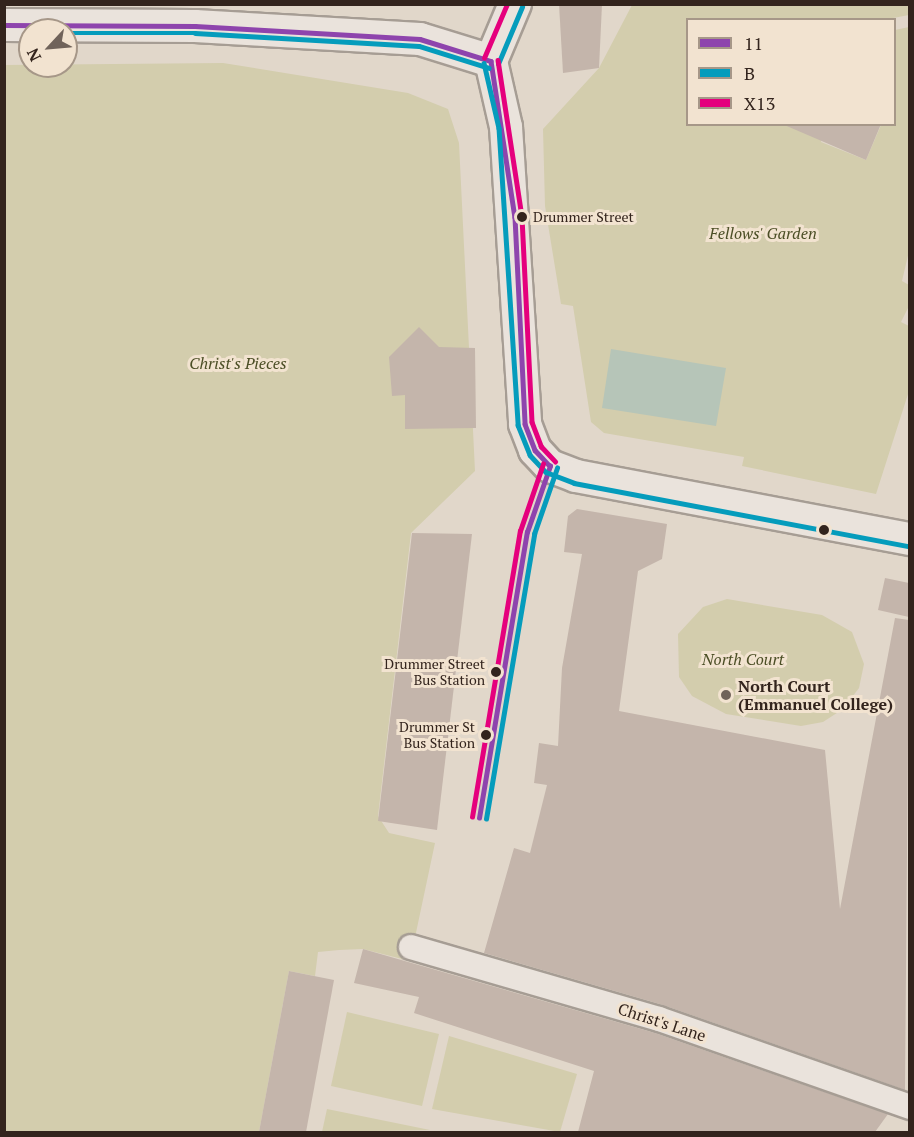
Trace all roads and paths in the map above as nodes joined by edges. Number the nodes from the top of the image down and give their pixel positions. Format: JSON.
{"nodes":[{"id":1,"x":515,"y":4,"type":"edge"},
{"id":2,"x":195,"y":15,"type":"edge"},
{"id":3,"x":4,"y":25,"type":"edge"},
{"id":4,"x":491,"y":61,"type":"junction"},
{"id":5,"x":909,"y":539,"type":"edge"},
{"id":6,"x":411,"y":947,"type":"dead end"},
{"id":7,"x":909,"y":1107,"type":"edge"}],
"edges":[{"from":1,"to":4,"type":"street"},
{"from":2,"to":3,"type":"street"},
{"from":2,"to":4,"type":"street"},
{"from":4,"to":5,"type":"street"},
{"from":6,"to":7,"type":"street","name":"Christ's Lane"}]}
